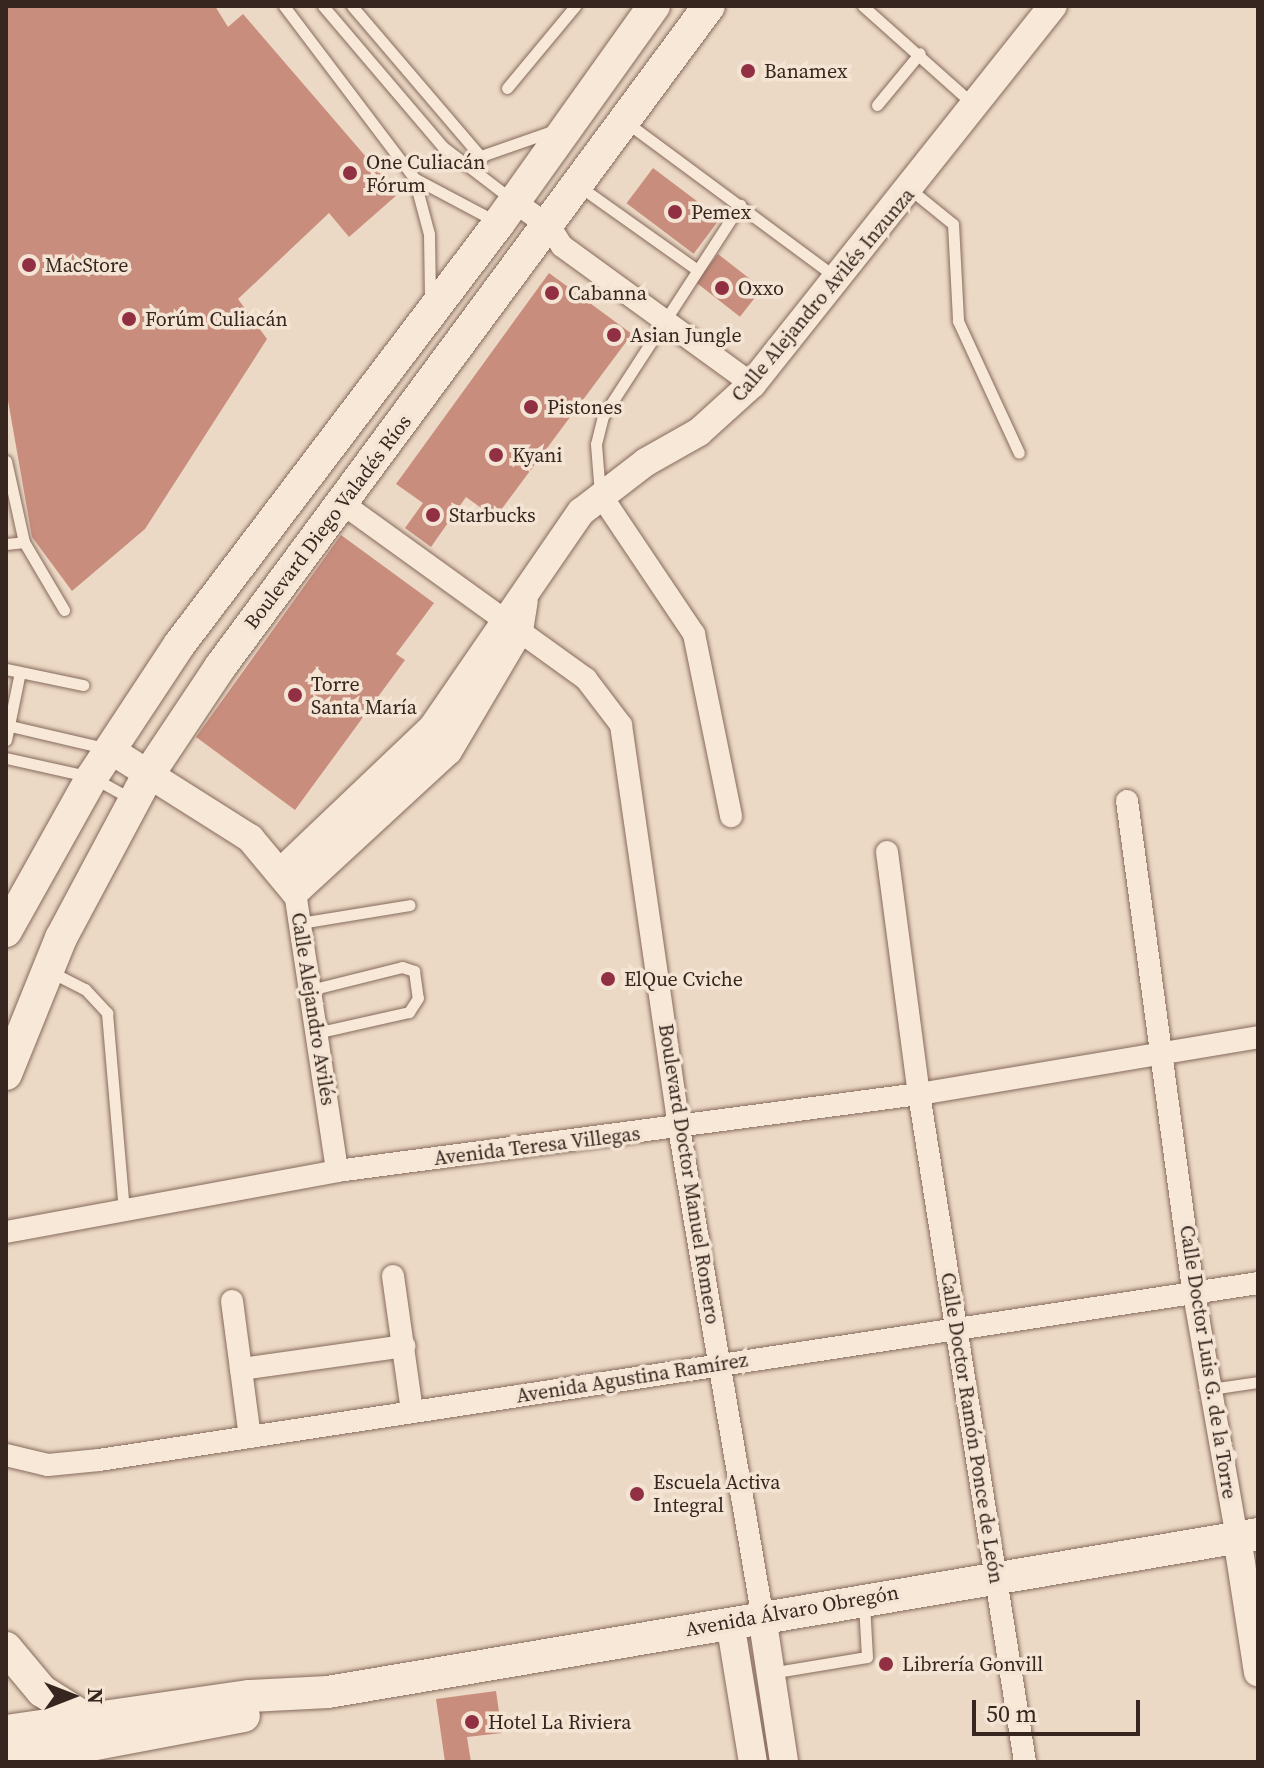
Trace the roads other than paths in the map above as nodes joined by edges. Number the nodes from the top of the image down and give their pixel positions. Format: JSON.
{"nodes":[{"id":1,"x":284,"y":6,"type":"edge"},
{"id":2,"x":323,"y":6,"type":"edge"},
{"id":3,"x":352,"y":6,"type":"edge"},
{"id":4,"x":575,"y":6,"type":"edge"},
{"id":5,"x":654,"y":6,"type":"edge"},
{"id":6,"x":709,"y":6,"type":"edge"},
{"id":7,"x":863,"y":6,"type":"edge"},
{"id":8,"x":1053,"y":6,"type":"edge"},
{"id":9,"x":920,"y":53,"type":"junction"},
{"id":10,"x":403,"y":66,"type":"junction"},
{"id":11,"x":387,"y":80,"type":"junction"},
{"id":12,"x":507,"y":88,"type":"dead end"},
{"id":13,"x":877,"y":105,"type":"dead end"},
{"id":14,"x":974,"y":105,"type":"junction"},
{"id":15,"x":626,"y":122,"type":"junction"},
{"id":16,"x":570,"y":123,"type":"junction"},
{"id":17,"x":482,"y":158,"type":"junction"},
{"id":18,"x":461,"y":163,"type":"junction"},
{"id":19,"x":414,"y":178,"type":"junction"},
{"id":20,"x":579,"y":186,"type":"junction"},
{"id":21,"x":911,"y":190,"type":"junction"},
{"id":22,"x":740,"y":205,"type":"junction"},
{"id":23,"x":507,"y":212,"type":"junction"},
{"id":24,"x":551,"y":239,"type":"junction"},
{"id":25,"x":696,"y":269,"type":"junction"},
{"id":26,"x":840,"y":280,"type":"junction"},
{"id":27,"x":429,"y":311,"type":"junction"},
{"id":28,"x":664,"y":321,"type":"junction"},
{"id":29,"x":752,"y":384,"type":"junction"},
{"id":30,"x":1019,"y":453,"type":"dead end"},
{"id":31,"x":6,"y":461,"type":"edge"},
{"id":32,"x":600,"y":494,"type":"junction"},
{"id":33,"x":342,"y":503,"type":"junction"},
{"id":34,"x":24,"y":542,"type":"junction"},
{"id":35,"x":6,"y":544,"type":"edge"},
{"id":36,"x":64,"y":610,"type":"dead end"},
{"id":37,"x":511,"y":625,"type":"junction"},
{"id":38,"x":6,"y":669,"type":"edge"},
{"id":39,"x":20,"y":672,"type":"junction"},
{"id":40,"x":83,"y":685,"type":"dead end"},
{"id":41,"x":8,"y":725,"type":"edge"},
{"id":42,"x":6,"y":740,"type":"edge"},
{"id":43,"x":109,"y":749,"type":"junction"},
{"id":44,"x":6,"y":758,"type":"edge"},
{"id":45,"x":92,"y":777,"type":"junction"},
{"id":46,"x":141,"y":788,"type":"junction"},
{"id":47,"x":1127,"y":801,"type":"dead end"},
{"id":48,"x":731,"y":816,"type":"dead end"},
{"id":49,"x":887,"y":852,"type":"dead end"},
{"id":50,"x":289,"y":881,"type":"junction"},
{"id":51,"x":410,"y":905,"type":"dead end"},
{"id":52,"x":300,"y":923,"type":"junction"},
{"id":53,"x":6,"y":931,"type":"edge"},
{"id":54,"x":47,"y":970,"type":"junction"},
{"id":55,"x":310,"y":990,"type":"junction"},
{"id":56,"x":316,"y":1033,"type":"junction"},
{"id":57,"x":1258,"y":1037,"type":"edge"},
{"id":58,"x":1163,"y":1052,"type":"junction"},
{"id":59,"x":6,"y":1074,"type":"edge"},
{"id":60,"x":919,"y":1094,"type":"junction"},
{"id":61,"x":679,"y":1128,"type":"junction"},
{"id":62,"x":337,"y":1171,"type":"junction"},
{"id":63,"x":124,"y":1211,"type":"junction"},
{"id":64,"x":6,"y":1232,"type":"edge"},
{"id":65,"x":393,"y":1276,"type":"dead end"},
{"id":66,"x":1258,"y":1283,"type":"edge"},
{"id":67,"x":1194,"y":1294,"type":"junction"},
{"id":68,"x":232,"y":1301,"type":"dead end"},
{"id":69,"x":956,"y":1331,"type":"junction"},
{"id":70,"x":404,"y":1346,"type":"junction"},
{"id":71,"x":721,"y":1364,"type":"junction"},
{"id":72,"x":241,"y":1369,"type":"junction"},
{"id":73,"x":1258,"y":1382,"type":"edge"},
{"id":74,"x":1211,"y":1389,"type":"junction"},
{"id":75,"x":412,"y":1412,"type":"junction"},
{"id":76,"x":250,"y":1437,"type":"junction"},
{"id":77,"x":6,"y":1455,"type":"edge"},
{"id":78,"x":1248,"y":1536,"type":"edge"},
{"id":79,"x":995,"y":1575,"type":"junction"},
{"id":80,"x":863,"y":1598,"type":"junction"},
{"id":81,"x":762,"y":1616,"type":"junction"},
{"id":82,"x":730,"y":1622,"type":"junction"},
{"id":83,"x":6,"y":1648,"type":"edge"},
{"id":84,"x":1258,"y":1672,"type":"edge"},
{"id":85,"x":770,"y":1673,"type":"junction"},
{"id":86,"x":328,"y":1692,"type":"junction"},
{"id":87,"x":88,"y":1720,"type":"junction"},
{"id":88,"x":6,"y":1731,"type":"edge"},
{"id":89,"x":6,"y":1761,"type":"edge"},
{"id":90,"x":753,"y":1762,"type":"edge"},
{"id":91,"x":784,"y":1762,"type":"edge"},
{"id":92,"x":1025,"y":1762,"type":"edge"}],
"edges":[{"from":1,"to":19,"type":"lane"},
{"from":2,"to":11,"type":"lane"},
{"from":3,"to":10,"type":"lane"},
{"from":4,"to":12,"type":"lane"},
{"from":5,"to":16,"type":"main road"},
{"from":6,"to":15,"type":"main road","name":"Boulevard Diego Valadés Ríos"},
{"from":7,"to":9,"type":"lane"},
{"from":8,"to":14,"type":"street","name":"Calle Alejandro Avilés Inzunza"},
{"from":9,"to":13,"type":"lane"},
{"from":9,"to":14,"type":"lane"},
{"from":10,"to":11,"type":"lane"},
{"from":10,"to":17,"type":"lane"},
{"from":11,"to":18,"type":"lane"},
{"from":14,"to":21,"type":"street","name":"Calle Alejandro Avilés Inzunza"},
{"from":15,"to":20,"type":"main road","name":"Boulevard Diego Valadés Ríos"},
{"from":15,"to":22,"type":"lane"},
{"from":16,"to":17,"type":"lane"},
{"from":16,"to":23,"type":"main road"},
{"from":17,"to":18,"type":"lane"},
{"from":18,"to":23,"type":"lane"},
{"from":19,"to":23,"type":"lane"},
{"from":19,"to":27,"type":"lane"},
{"from":20,"to":24,"type":"main road","name":"Boulevard Diego Valadés Ríos"},
{"from":20,"to":25,"type":"lane"},
{"from":21,"to":26,"type":"street","name":"Calle Alejandro Avilés Inzunza"},
{"from":21,"to":30,"type":"lane"},
{"from":22,"to":25,"type":"lane"},
{"from":22,"to":26,"type":"lane"},
{"from":23,"to":24,"type":"street"},
{"from":23,"to":27,"type":"main road"},
{"from":24,"to":28,"type":"street"},
{"from":24,"to":33,"type":"main road","name":"Boulevard Diego Valadés Ríos"},
{"from":25,"to":28,"type":"lane"},
{"from":26,"to":29,"type":"street","name":"Calle Alejandro Avilés Inzunza"},
{"from":27,"to":43,"type":"main road"},
{"from":28,"to":29,"type":"street"},
{"from":28,"to":32,"type":"lane"},
{"from":29,"to":32,"type":"street","name":"Calle Alejandro Avilés Inzunza"},
{"from":31,"to":34,"type":"lane"},
{"from":32,"to":37,"type":"street","name":"Calle Alejandro Avilés Inzunza"},
{"from":32,"to":48,"type":"street"},
{"from":33,"to":37,"type":"street","name":"Boulevard Doctor Manuel Romero"},
{"from":33,"to":46,"type":"main road","name":"Boulevard Diego Valadés Ríos"},
{"from":34,"to":35,"type":"lane"},
{"from":34,"to":36,"type":"lane"},
{"from":37,"to":50,"type":"street","name":"Calle Alejandro Avilés Inzunza"},
{"from":37,"to":61,"type":"street","name":"Boulevard Doctor Manuel Romero"},
{"from":38,"to":39,"type":"lane"},
{"from":39,"to":40,"type":"lane"},
{"from":39,"to":41,"type":"lane"},
{"from":41,"to":42,"type":"lane"},
{"from":41,"to":43,"type":"lane"},
{"from":43,"to":45,"type":"main road"},
{"from":43,"to":46,"type":"street"},
{"from":44,"to":45,"type":"lane"},
{"from":45,"to":46,"type":"lane"},
{"from":45,"to":53,"type":"main road"},
{"from":46,"to":50,"type":"street"},
{"from":46,"to":54,"type":"main road","name":"Boulevard Diego Valadés Ríos"},
{"from":47,"to":58,"type":"street","name":"Calle Doctor Luis G. de la Torre"},
{"from":49,"to":60,"type":"street","name":"Calle Doctor Ramón Ponce de León"},
{"from":50,"to":52,"type":"street","name":"Calle Alejandro Avilés"},
{"from":51,"to":52,"type":"lane"},
{"from":52,"to":55,"type":"street","name":"Calle Alejandro Avilés"},
{"from":54,"to":59,"type":"main road","name":"Boulevard Diego Valadés Ríos"},
{"from":54,"to":63,"type":"lane"},
{"from":55,"to":56,"type":"street","name":"Calle Alejandro Avilés"},
{"from":55,"to":56,"type":"lane"},
{"from":56,"to":62,"type":"street","name":"Calle Alejandro Avilés"},
{"from":57,"to":58,"type":"street","name":"Avenida Teresa Villegas"},
{"from":58,"to":60,"type":"street","name":"Avenida Teresa Villegas"},
{"from":58,"to":67,"type":"street","name":"Calle Doctor Luis G. de la Torre"},
{"from":60,"to":61,"type":"street","name":"Avenida Teresa Villegas"},
{"from":60,"to":69,"type":"street","name":"Calle Doctor Ramón Ponce de León"},
{"from":61,"to":62,"type":"street","name":"Avenida Teresa Villegas"},
{"from":61,"to":71,"type":"street","name":"Boulevard Doctor Manuel Romero"},
{"from":62,"to":63,"type":"street","name":"Avenida Teresa Villegas"},
{"from":63,"to":64,"type":"street","name":"Avenida Teresa Villegas"},
{"from":65,"to":70,"type":"street"},
{"from":66,"to":67,"type":"street","name":"Avenida Agustina Ramírez"},
{"from":67,"to":69,"type":"street","name":"Avenida Agustina Ramírez"},
{"from":67,"to":74,"type":"street","name":"Calle Doctor Luis G. de la Torre"},
{"from":68,"to":72,"type":"street"},
{"from":69,"to":71,"type":"street","name":"Avenida Agustina Ramírez"},
{"from":69,"to":79,"type":"street","name":"Calle Doctor Ramón Ponce de León"},
{"from":70,"to":72,"type":"street"},
{"from":70,"to":75,"type":"street"},
{"from":71,"to":75,"type":"street","name":"Avenida Agustina Ramírez"},
{"from":71,"to":81,"type":"street","name":"Boulevard Doctor Manuel Romero"},
{"from":72,"to":76,"type":"street"},
{"from":73,"to":74,"type":"lane"},
{"from":74,"to":78,"type":"street","name":"Calle Doctor Luis G. de la Torre"},
{"from":75,"to":76,"type":"street","name":"Avenida Agustina Ramírez"},
{"from":76,"to":77,"type":"street","name":"Avenida Agustina Ramírez"},
{"from":78,"to":79,"type":"main road","name":"Avenida Álvaro Obregón"},
{"from":78,"to":84,"type":"street","name":"Calle Doctor Luis G. de la Torre"},
{"from":79,"to":80,"type":"main road","name":"Avenida Álvaro Obregón"},
{"from":79,"to":92,"type":"street","name":"Calle Doctor Ramón Ponce de León"},
{"from":80,"to":81,"type":"main road","name":"Avenida Álvaro Obregón"},
{"from":80,"to":85,"type":"lane"},
{"from":81,"to":82,"type":"main road","name":"Avenida Álvaro Obregón"},
{"from":81,"to":85,"type":"street","name":"Boulevard Doctor Manuel Romero"},
{"from":82,"to":86,"type":"main road","name":"Avenida Álvaro Obregón"},
{"from":82,"to":90,"type":"street"},
{"from":83,"to":87,"type":"main road"},
{"from":85,"to":91,"type":"street","name":"Boulevard Doctor Manuel Romero"},
{"from":86,"to":87,"type":"main road","name":"Avenida Álvaro Obregón"},
{"from":86,"to":89,"type":"main road","name":"Avenida Álvaro Obregón"},
{"from":87,"to":88,"type":"main road","name":"Avenida Álvaro Obregón"}]}
